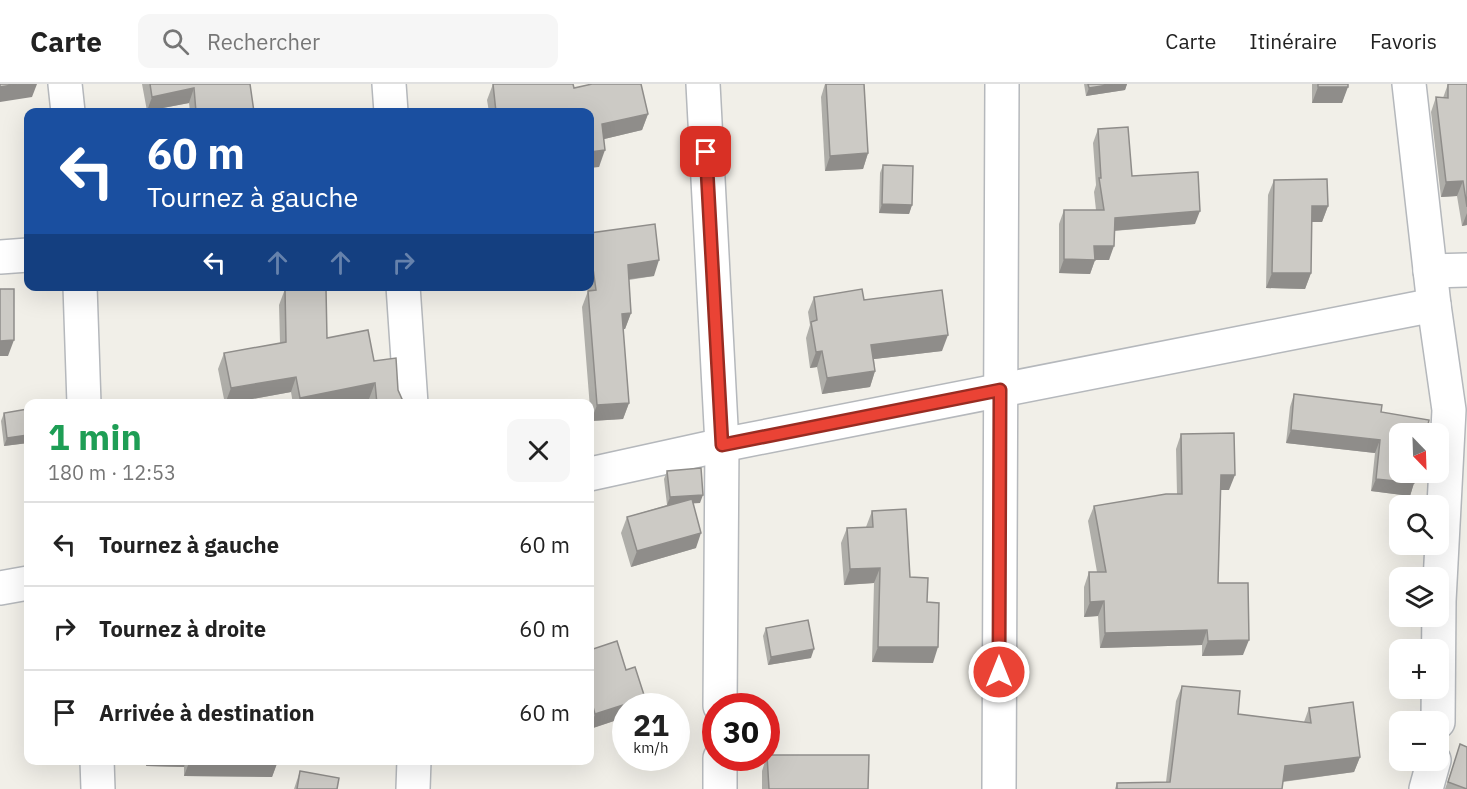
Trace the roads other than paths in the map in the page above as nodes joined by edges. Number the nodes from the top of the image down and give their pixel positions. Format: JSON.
{"nodes":[{"id":1,"x":65,"y":84,"type":"edge"},
{"id":2,"x":389,"y":84,"type":"edge"},
{"id":3,"x":703,"y":84,"type":"edge"},
{"id":4,"x":1002,"y":84,"type":"edge"},
{"id":5,"x":1409,"y":84,"type":"edge"},
{"id":6,"x":68,"y":108,"type":"edge"},
{"id":7,"x":391,"y":108,"type":"edge"},
{"id":8,"x":24,"y":255,"type":"edge"},
{"id":9,"x":0,"y":257,"type":"edge"},
{"id":10,"x":1467,"y":270,"type":"edge"},
{"id":11,"x":1430,"y":271,"type":"junction"},
{"id":12,"x":80,"y":291,"type":"edge"},
{"id":13,"x":403,"y":291,"type":"edge"},
{"id":14,"x":1434,"y":305,"type":"junction"},
{"id":15,"x":1000,"y":390,"type":"junction"},
{"id":16,"x":84,"y":399,"type":"edge"},
{"id":17,"x":411,"y":399,"type":"edge"},
{"id":18,"x":722,"y":445,"type":"junction"},
{"id":19,"x":594,"y":473,"type":"edge"},
{"id":20,"x":24,"y":584,"type":"edge"},
{"id":21,"x":0,"y":588,"type":"edge"},
{"id":22,"x":720,"y":693,"type":"edge"},
{"id":23,"x":1438,"y":711,"type":"edge"},
{"id":24,"x":97,"y":765,"type":"edge"},
{"id":25,"x":414,"y":765,"type":"edge"},
{"id":26,"x":720,"y":771,"type":"edge"},
{"id":27,"x":1431,"y":771,"type":"edge"},
{"id":28,"x":98,"y":789,"type":"edge"},
{"id":29,"x":413,"y":789,"type":"edge"},
{"id":30,"x":720,"y":789,"type":"edge"},
{"id":31,"x":999,"y":789,"type":"edge"},
{"id":32,"x":1426,"y":789,"type":"edge"}],
"edges":[{"from":1,"to":6,"type":"street"},
{"from":2,"to":7,"type":"street"},
{"from":3,"to":18,"type":"street"},
{"from":4,"to":15,"type":"street"},
{"from":5,"to":11,"type":"street"},
{"from":8,"to":9,"type":"street"},
{"from":10,"to":11,"type":"street"},
{"from":11,"to":14,"type":"street"},
{"from":12,"to":16,"type":"street"},
{"from":13,"to":17,"type":"street"},
{"from":14,"to":15,"type":"street"},
{"from":14,"to":23,"type":"street"},
{"from":15,"to":18,"type":"street"},
{"from":15,"to":31,"type":"street"},
{"from":18,"to":19,"type":"street"},
{"from":18,"to":22,"type":"street"},
{"from":20,"to":21,"type":"street"},
{"from":24,"to":28,"type":"street"},
{"from":25,"to":29,"type":"street"},
{"from":26,"to":30,"type":"street"},
{"from":27,"to":32,"type":"street"}]}
